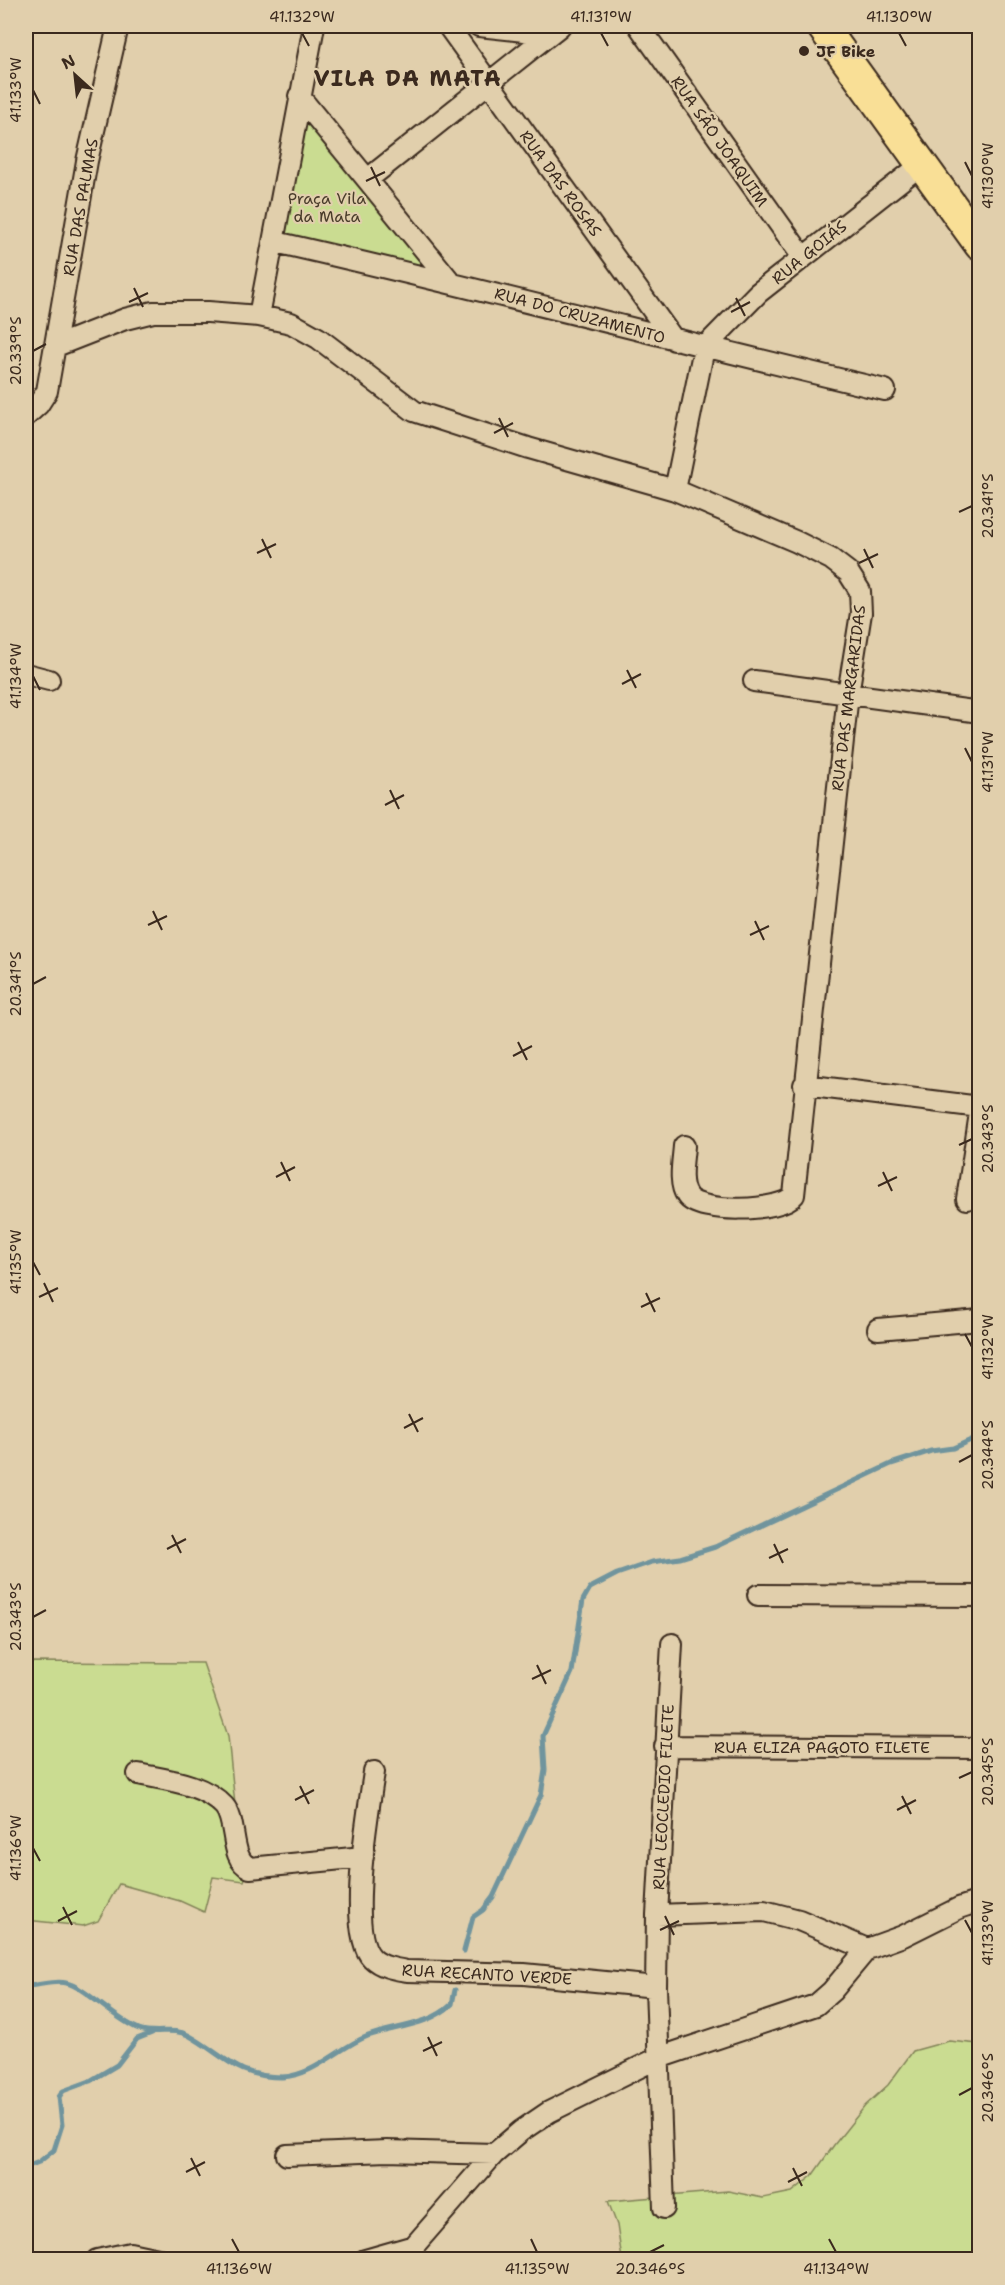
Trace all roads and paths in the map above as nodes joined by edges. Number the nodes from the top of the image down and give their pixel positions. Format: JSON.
{"nodes":[{"id":1,"x":118,"y":26,"type":"edge"},
{"id":2,"x":314,"y":26,"type":"edge"},
{"id":3,"x":448,"y":26,"type":"edge"},
{"id":4,"x":479,"y":26,"type":"edge"},
{"id":5,"x":560,"y":26,"type":"edge"},
{"id":6,"x":639,"y":26,"type":"edge"},
{"id":7,"x":822,"y":26,"type":"edge"},
{"id":8,"x":534,"y":33,"type":"edge"},
{"id":9,"x":490,"y":82,"type":"junction"},
{"id":10,"x":299,"y":96,"type":"junction"},
{"id":11,"x":922,"y":165,"type":"junction"},
{"id":12,"x":368,"y":178,"type":"junction"},
{"id":13,"x":275,"y":242,"type":"junction"},
{"id":14,"x":980,"y":245,"type":"edge"},
{"id":15,"x":802,"y":256,"type":"junction"},
{"id":16,"x":450,"y":281,"type":"junction"},
{"id":17,"x":259,"y":316,"type":"junction"},
{"id":18,"x":674,"y":340,"type":"junction"},
{"id":19,"x":56,"y":346,"type":"junction"},
{"id":20,"x":704,"y":348,"type":"junction"},
{"id":21,"x":885,"y":390,"type":"dead end"},
{"id":22,"x":26,"y":416,"type":"edge"},
{"id":23,"x":675,"y":490,"type":"junction"},
{"id":24,"x":26,"y":674,"type":"edge"},
{"id":25,"x":49,"y":680,"type":"dead end"},
{"id":26,"x":754,"y":681,"type":"dead end"},
{"id":27,"x":848,"y":694,"type":"junction"},
{"id":28,"x":980,"y":712,"type":"edge"},
{"id":29,"x":804,"y":1085,"type":"junction"},
{"id":30,"x":980,"y":1107,"type":"edge"},
{"id":31,"x":980,"y":1113,"type":"edge"},
{"id":32,"x":684,"y":1146,"type":"dead end"},
{"id":33,"x":967,"y":1199,"type":"dead end"},
{"id":34,"x":980,"y":1320,"type":"edge"},
{"id":35,"x":878,"y":1329,"type":"dead end"},
{"id":36,"x":758,"y":1595,"type":"dead end"},
{"id":37,"x":980,"y":1596,"type":"edge"},
{"id":38,"x":672,"y":1644,"type":"dead end"},
{"id":39,"x":665,"y":1746,"type":"junction"},
{"id":40,"x":980,"y":1748,"type":"edge"},
{"id":41,"x":374,"y":1772,"type":"dead end"},
{"id":42,"x":138,"y":1774,"type":"dead end"},
{"id":43,"x":363,"y":1857,"type":"junction"},
{"id":44,"x":980,"y":1901,"type":"edge"},
{"id":45,"x":657,"y":1915,"type":"junction"},
{"id":46,"x":867,"y":1949,"type":"junction"},
{"id":47,"x":656,"y":1987,"type":"junction"},
{"id":48,"x":658,"y":2058,"type":"junction"},
{"id":49,"x":494,"y":2154,"type":"junction"},
{"id":50,"x":287,"y":2155,"type":"dead end"},
{"id":51,"x":664,"y":2208,"type":"dead end"},
{"id":52,"x":414,"y":2252,"type":"edge"},
{"id":53,"x":97,"y":2259,"type":"edge"},
{"id":54,"x":163,"y":2259,"type":"edge"},
{"id":55,"x":365,"y":2259,"type":"edge"}],
"edges":[{"from":1,"to":19,"type":"street","name":"RUA DAS PALMAS"},
{"from":2,"to":10,"type":"street"},
{"from":3,"to":9,"type":"street","name":"RUA DAS ROSAS"},
{"from":4,"to":8,"type":"street"},
{"from":5,"to":8,"type":"street"},
{"from":6,"to":15,"type":"street","name":"RUA SÃO JOAQUIM"},
{"from":7,"to":11,"type":"main road"},
{"from":8,"to":9,"type":"street"},
{"from":9,"to":12,"type":"street"},
{"from":9,"to":18,"type":"street","name":"RUA DAS ROSAS"},
{"from":10,"to":12,"type":"street"},
{"from":10,"to":13,"type":"street"},
{"from":11,"to":14,"type":"main road"},
{"from":11,"to":15,"type":"street","name":"RUA GOIÁS"},
{"from":12,"to":16,"type":"street"},
{"from":13,"to":16,"type":"street","name":"RUA DO CRUZAMENTO"},
{"from":13,"to":17,"type":"street"},
{"from":15,"to":20,"type":"street","name":"RUA GOIÁS"},
{"from":16,"to":18,"type":"street","name":"RUA DO CRUZAMENTO"},
{"from":17,"to":19,"type":"street","name":"RUA DAS MARGARIDAS"},
{"from":17,"to":23,"type":"street","name":"RUA DAS MARGARIDAS"},
{"from":18,"to":20,"type":"street","name":"RUA DO CRUZAMENTO"},
{"from":19,"to":22,"type":"street","name":"RUA DAS PALMAS"},
{"from":20,"to":21,"type":"street","name":"RUA DO CRUZAMENTO"},
{"from":20,"to":23,"type":"street"},
{"from":23,"to":27,"type":"street","name":"RUA DAS MARGARIDAS"},
{"from":24,"to":25,"type":"street"},
{"from":26,"to":27,"type":"street"},
{"from":27,"to":28,"type":"street"},
{"from":27,"to":29,"type":"street","name":"RUA DAS MARGARIDAS"},
{"from":29,"to":30,"type":"street"},
{"from":29,"to":32,"type":"street","name":"RUA DAS MARGARIDAS"},
{"from":31,"to":33,"type":"street"},
{"from":34,"to":35,"type":"street"},
{"from":36,"to":37,"type":"street"},
{"from":38,"to":39,"type":"street","name":"RUA LEOCLEDIO FILETE"},
{"from":39,"to":40,"type":"street","name":"RUA ELIZA PAGOTO FILETE"},
{"from":39,"to":45,"type":"street","name":"RUA LEOCLEDIO FILETE"},
{"from":41,"to":43,"type":"street","name":"RUA RECANTO VERDE"},
{"from":42,"to":43,"type":"street"},
{"from":43,"to":47,"type":"street","name":"RUA RECANTO VERDE"},
{"from":44,"to":46,"type":"street"},
{"from":45,"to":46,"type":"street"},
{"from":45,"to":47,"type":"street","name":"RUA LEOCLEDIO FILETE"},
{"from":46,"to":48,"type":"street"},
{"from":47,"to":48,"type":"street","name":"RUA LEOCLEDIO FILETE"},
{"from":48,"to":49,"type":"street"},
{"from":48,"to":51,"type":"street","name":"RUA LEOCLEDIO FILETE"},
{"from":49,"to":50,"type":"street"},
{"from":49,"to":52,"type":"street"},
{"from":52,"to":55,"type":"street"},
{"from":53,"to":54,"type":"street"}]}
